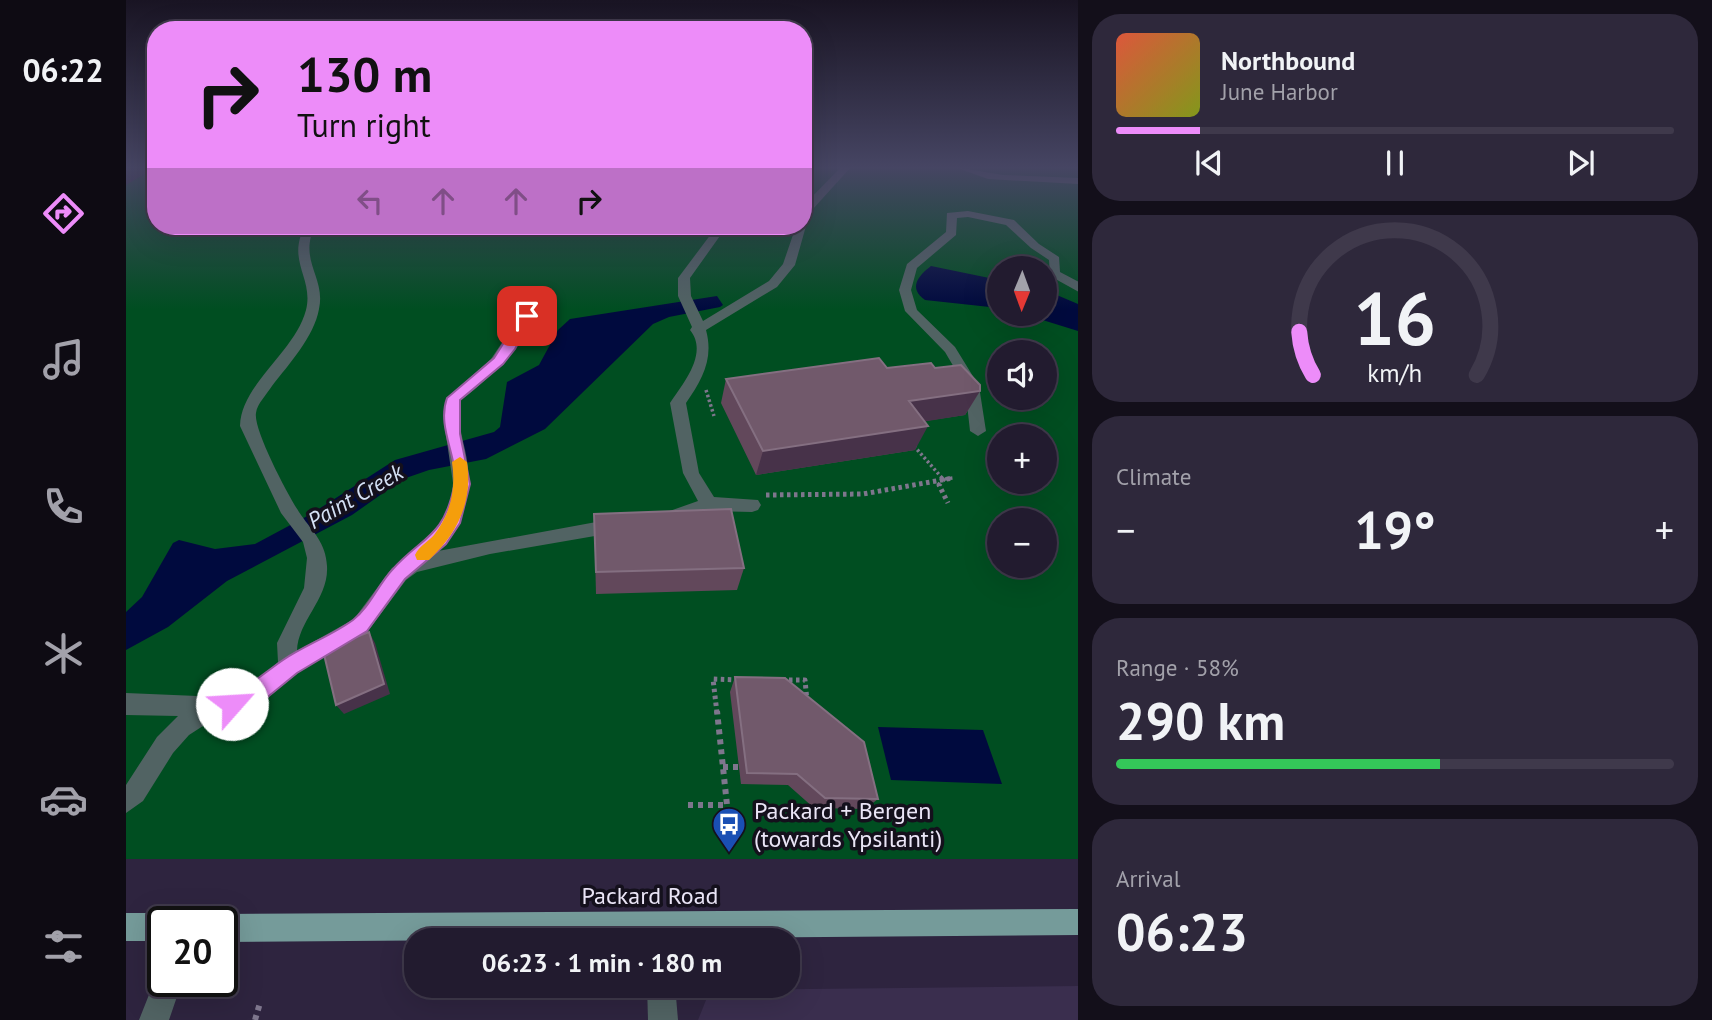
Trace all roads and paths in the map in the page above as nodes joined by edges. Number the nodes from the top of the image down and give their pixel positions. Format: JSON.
{"nodes":[{"id":1,"x":958,"y":215,"type":"edge"},
{"id":2,"x":971,"y":215,"type":"edge"},
{"id":3,"x":304,"y":235,"type":"edge"},
{"id":4,"x":715,"y":235,"type":"edge"},
{"id":5,"x":799,"y":235,"type":"edge"},
{"id":6,"x":1078,"y":287,"type":"edge"},
{"id":7,"x":527,"y":316,"type":"dead end"},
{"id":8,"x":695,"y":323,"type":"junction"},
{"id":9,"x":978,"y":431,"type":"dead end"},
{"id":10,"x":914,"y":446,"type":"edge"},
{"id":11,"x":953,"y":478,"type":"dead end"},
{"id":12,"x":943,"y":480,"type":"junction"},
{"id":13,"x":755,"y":500,"type":"joint"},
{"id":14,"x":948,"y":503,"type":"dead end"},
{"id":15,"x":709,"y":504,"type":"junction"},
{"id":16,"x":412,"y":565,"type":"junction"},
{"id":17,"x":290,"y":666,"type":"junction"},
{"id":18,"x":752,"y":680,"type":"edge"},
{"id":19,"x":779,"y":680,"type":"edge"},
{"id":20,"x":126,"y":704,"type":"edge"},
{"id":21,"x":807,"y":705,"type":"edge"},
{"id":22,"x":218,"y":706,"type":"junction"},
{"id":23,"x":723,"y":767,"type":"junction"},
{"id":24,"x":738,"y":767,"type":"dead end"},
{"id":25,"x":126,"y":801,"type":"edge"},
{"id":26,"x":688,"y":805,"type":"dead end"},
{"id":27,"x":1078,"y":922,"type":"edge"},
{"id":28,"x":126,"y":927,"type":"edge"},
{"id":29,"x":147,"y":928,"type":"edge"},
{"id":30,"x":238,"y":928,"type":"edge"},
{"id":31,"x":800,"y":929,"type":"edge"},
{"id":32,"x":404,"y":930,"type":"edge"},
{"id":33,"x":162,"y":997,"type":"edge"},
{"id":34,"x":662,"y":998,"type":"edge"},
{"id":35,"x":260,"y":1003,"type":"dead end"},
{"id":36,"x":154,"y":1020,"type":"edge"},
{"id":37,"x":255,"y":1020,"type":"edge"},
{"id":38,"x":663,"y":1020,"type":"edge"}],
"edges":[{"from":1,"to":9,"type":"street"},
{"from":2,"to":6,"type":"street"},
{"from":3,"to":17,"type":"street"},
{"from":4,"to":8,"type":"street"},
{"from":5,"to":8,"type":"street"},
{"from":7,"to":16,"type":"street"},
{"from":8,"to":15,"type":"street"},
{"from":10,"to":12,"type":"path"},
{"from":11,"to":12,"type":"path"},
{"from":12,"to":13,"type":"path"},
{"from":12,"to":14,"type":"path"},
{"from":13,"to":15,"type":"street"},
{"from":15,"to":16,"type":"street"},
{"from":16,"to":17,"type":"street"},
{"from":17,"to":22,"type":"street"},
{"from":18,"to":23,"type":"path"},
{"from":19,"to":21,"type":"path"},
{"from":20,"to":22,"type":"street"},
{"from":22,"to":25,"type":"street"},
{"from":23,"to":24,"type":"path"},
{"from":23,"to":26,"type":"path"},
{"from":27,"to":31,"type":"main road","name":"Packard Road"},
{"from":28,"to":29,"type":"main road"},
{"from":30,"to":32,"type":"main road","name":"Packard Road"},
{"from":33,"to":36,"type":"street"},
{"from":34,"to":38,"type":"street"},
{"from":35,"to":37,"type":"path"}]}
